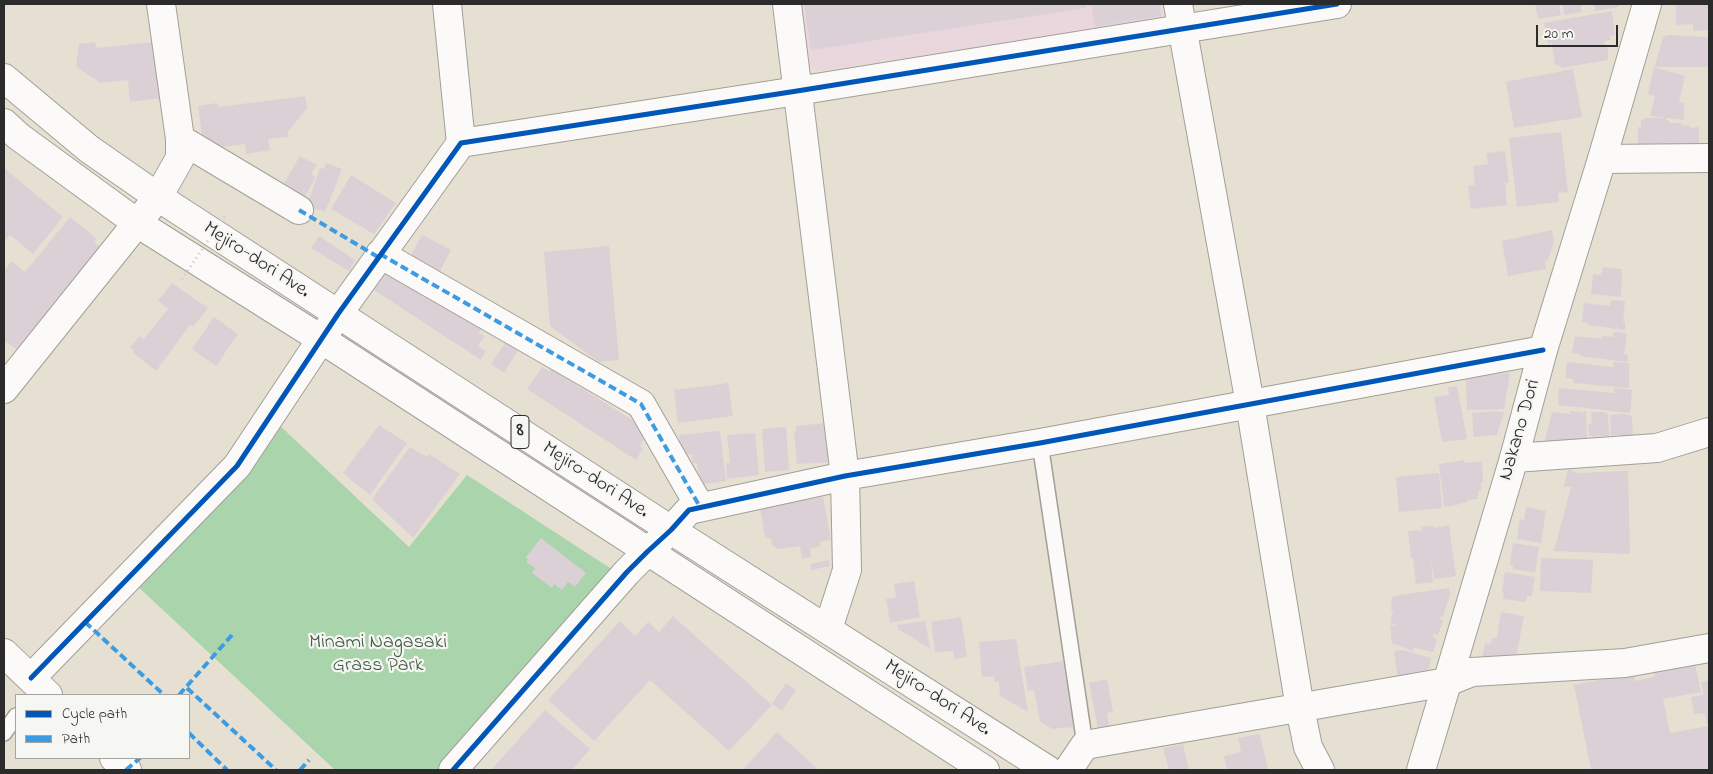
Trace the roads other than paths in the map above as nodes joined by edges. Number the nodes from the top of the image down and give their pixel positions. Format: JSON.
{"nodes":[{"id":1,"x":161,"y":4,"type":"edge"},
{"id":2,"x":447,"y":4,"type":"edge"},
{"id":3,"x":787,"y":4,"type":"edge"},
{"id":4,"x":1336,"y":4,"type":"edge"},
{"id":5,"x":1647,"y":4,"type":"edge"},
{"id":6,"x":1180,"y":16,"type":"edge"},
{"id":7,"x":4,"y":78,"type":"edge"},
{"id":8,"x":797,"y":91,"type":"junction"},
{"id":9,"x":4,"y":123,"type":"edge"},
{"id":10,"x":180,"y":139,"type":"junction"},
{"id":11,"x":461,"y":143,"type":"junction"},
{"id":12,"x":1709,"y":158,"type":"edge"},
{"id":13,"x":1602,"y":159,"type":"junction"},
{"id":14,"x":158,"y":197,"type":"junction"},
{"id":15,"x":299,"y":210,"type":"dead end"},
{"id":16,"x":137,"y":224,"type":"junction"},
{"id":17,"x":380,"y":254,"type":"junction"},
{"id":18,"x":338,"y":314,"type":"junction"},
{"id":19,"x":321,"y":339,"type":"junction"},
{"id":20,"x":1543,"y":350,"type":"junction"},
{"id":21,"x":8,"y":376,"type":"edge"},
{"id":22,"x":1250,"y":404,"type":"junction"},
{"id":23,"x":1709,"y":432,"type":"edge"},
{"id":24,"x":1040,"y":443,"type":"junction"},
{"id":25,"x":1514,"y":458,"type":"junction"},
{"id":26,"x":845,"y":476,"type":"junction"},
{"id":27,"x":700,"y":507,"type":"junction"},
{"id":28,"x":672,"y":530,"type":"junction"},
{"id":29,"x":647,"y":552,"type":"junction"},
{"id":30,"x":828,"y":629,"type":"junction"},
{"id":31,"x":1709,"y":648,"type":"edge"},
{"id":32,"x":4,"y":653,"type":"edge"},
{"id":33,"x":1447,"y":682,"type":"junction"},
{"id":34,"x":37,"y":688,"type":"edge"},
{"id":35,"x":1300,"y":708,"type":"junction"},
{"id":36,"x":15,"y":717,"type":"edge"},
{"id":37,"x":4,"y":733,"type":"edge"},
{"id":38,"x":1084,"y":745,"type":"junction"},
{"id":39,"x":115,"y":759,"type":"edge"},
{"id":40,"x":127,"y":770,"type":"edge"},
{"id":41,"x":453,"y":770,"type":"edge"},
{"id":42,"x":985,"y":770,"type":"edge"},
{"id":43,"x":1048,"y":770,"type":"edge"},
{"id":44,"x":1068,"y":770,"type":"edge"},
{"id":45,"x":1320,"y":770,"type":"edge"},
{"id":46,"x":1420,"y":770,"type":"edge"}],
"edges":[{"from":1,"to":10,"type":"street"},
{"from":2,"to":11,"type":"street"},
{"from":3,"to":8,"type":"street"},
{"from":4,"to":6,"type":"street"},
{"from":5,"to":13,"type":"street","name":"Nakano Dori"},
{"from":6,"to":8,"type":"street"},
{"from":6,"to":22,"type":"street"},
{"from":7,"to":14,"type":"street","name":"Mejiro-dori Ave.","number":"8"},
{"from":8,"to":11,"type":"street"},
{"from":8,"to":26,"type":"street"},
{"from":9,"to":16,"type":"street","name":"Mejiro-dori Ave.","number":"8"},
{"from":10,"to":14,"type":"street"},
{"from":10,"to":15,"type":"street"},
{"from":11,"to":17,"type":"street"},
{"from":12,"to":13,"type":"street"},
{"from":13,"to":20,"type":"street","name":"Nakano Dori"},
{"from":14,"to":16,"type":"street"},
{"from":14,"to":18,"type":"street","name":"Mejiro-dori Ave.","number":"8"},
{"from":16,"to":19,"type":"street","name":"Mejiro-dori Ave.","number":"8"},
{"from":16,"to":21,"type":"street"},
{"from":17,"to":18,"type":"street"},
{"from":17,"to":27,"type":"street"},
{"from":18,"to":19,"type":"street"},
{"from":18,"to":28,"type":"street","name":"Mejiro-dori Ave.","number":"8"},
{"from":19,"to":29,"type":"street","name":"Mejiro-dori Ave.","number":"8"},
{"from":19,"to":34,"type":"street"},
{"from":20,"to":22,"type":"street"},
{"from":20,"to":25,"type":"street","name":"Nakano Dori"},
{"from":22,"to":24,"type":"street"},
{"from":22,"to":35,"type":"street"},
{"from":23,"to":25,"type":"street"},
{"from":24,"to":26,"type":"street"},
{"from":24,"to":38,"type":"lane"},
{"from":25,"to":33,"type":"street","name":"Nakano Dori"},
{"from":26,"to":27,"type":"street"},
{"from":26,"to":30,"type":"street"},
{"from":27,"to":28,"type":"street"},
{"from":28,"to":29,"type":"street"},
{"from":28,"to":30,"type":"street","name":"Mejiro-dori Ave.","number":"8"},
{"from":29,"to":41,"type":"street"},
{"from":29,"to":42,"type":"street","name":"Mejiro-dori Ave.","number":"8"},
{"from":30,"to":43,"type":"street","name":"Mejiro-dori Ave.","number":"8"},
{"from":31,"to":33,"type":"street"},
{"from":32,"to":34,"type":"street"},
{"from":33,"to":35,"type":"street"},
{"from":33,"to":46,"type":"street","name":"Nakano Dori"},
{"from":35,"to":38,"type":"street"},
{"from":35,"to":45,"type":"street"},
{"from":36,"to":37,"type":"lane"},
{"from":38,"to":44,"type":"street"},
{"from":39,"to":40,"type":"street"}]}
